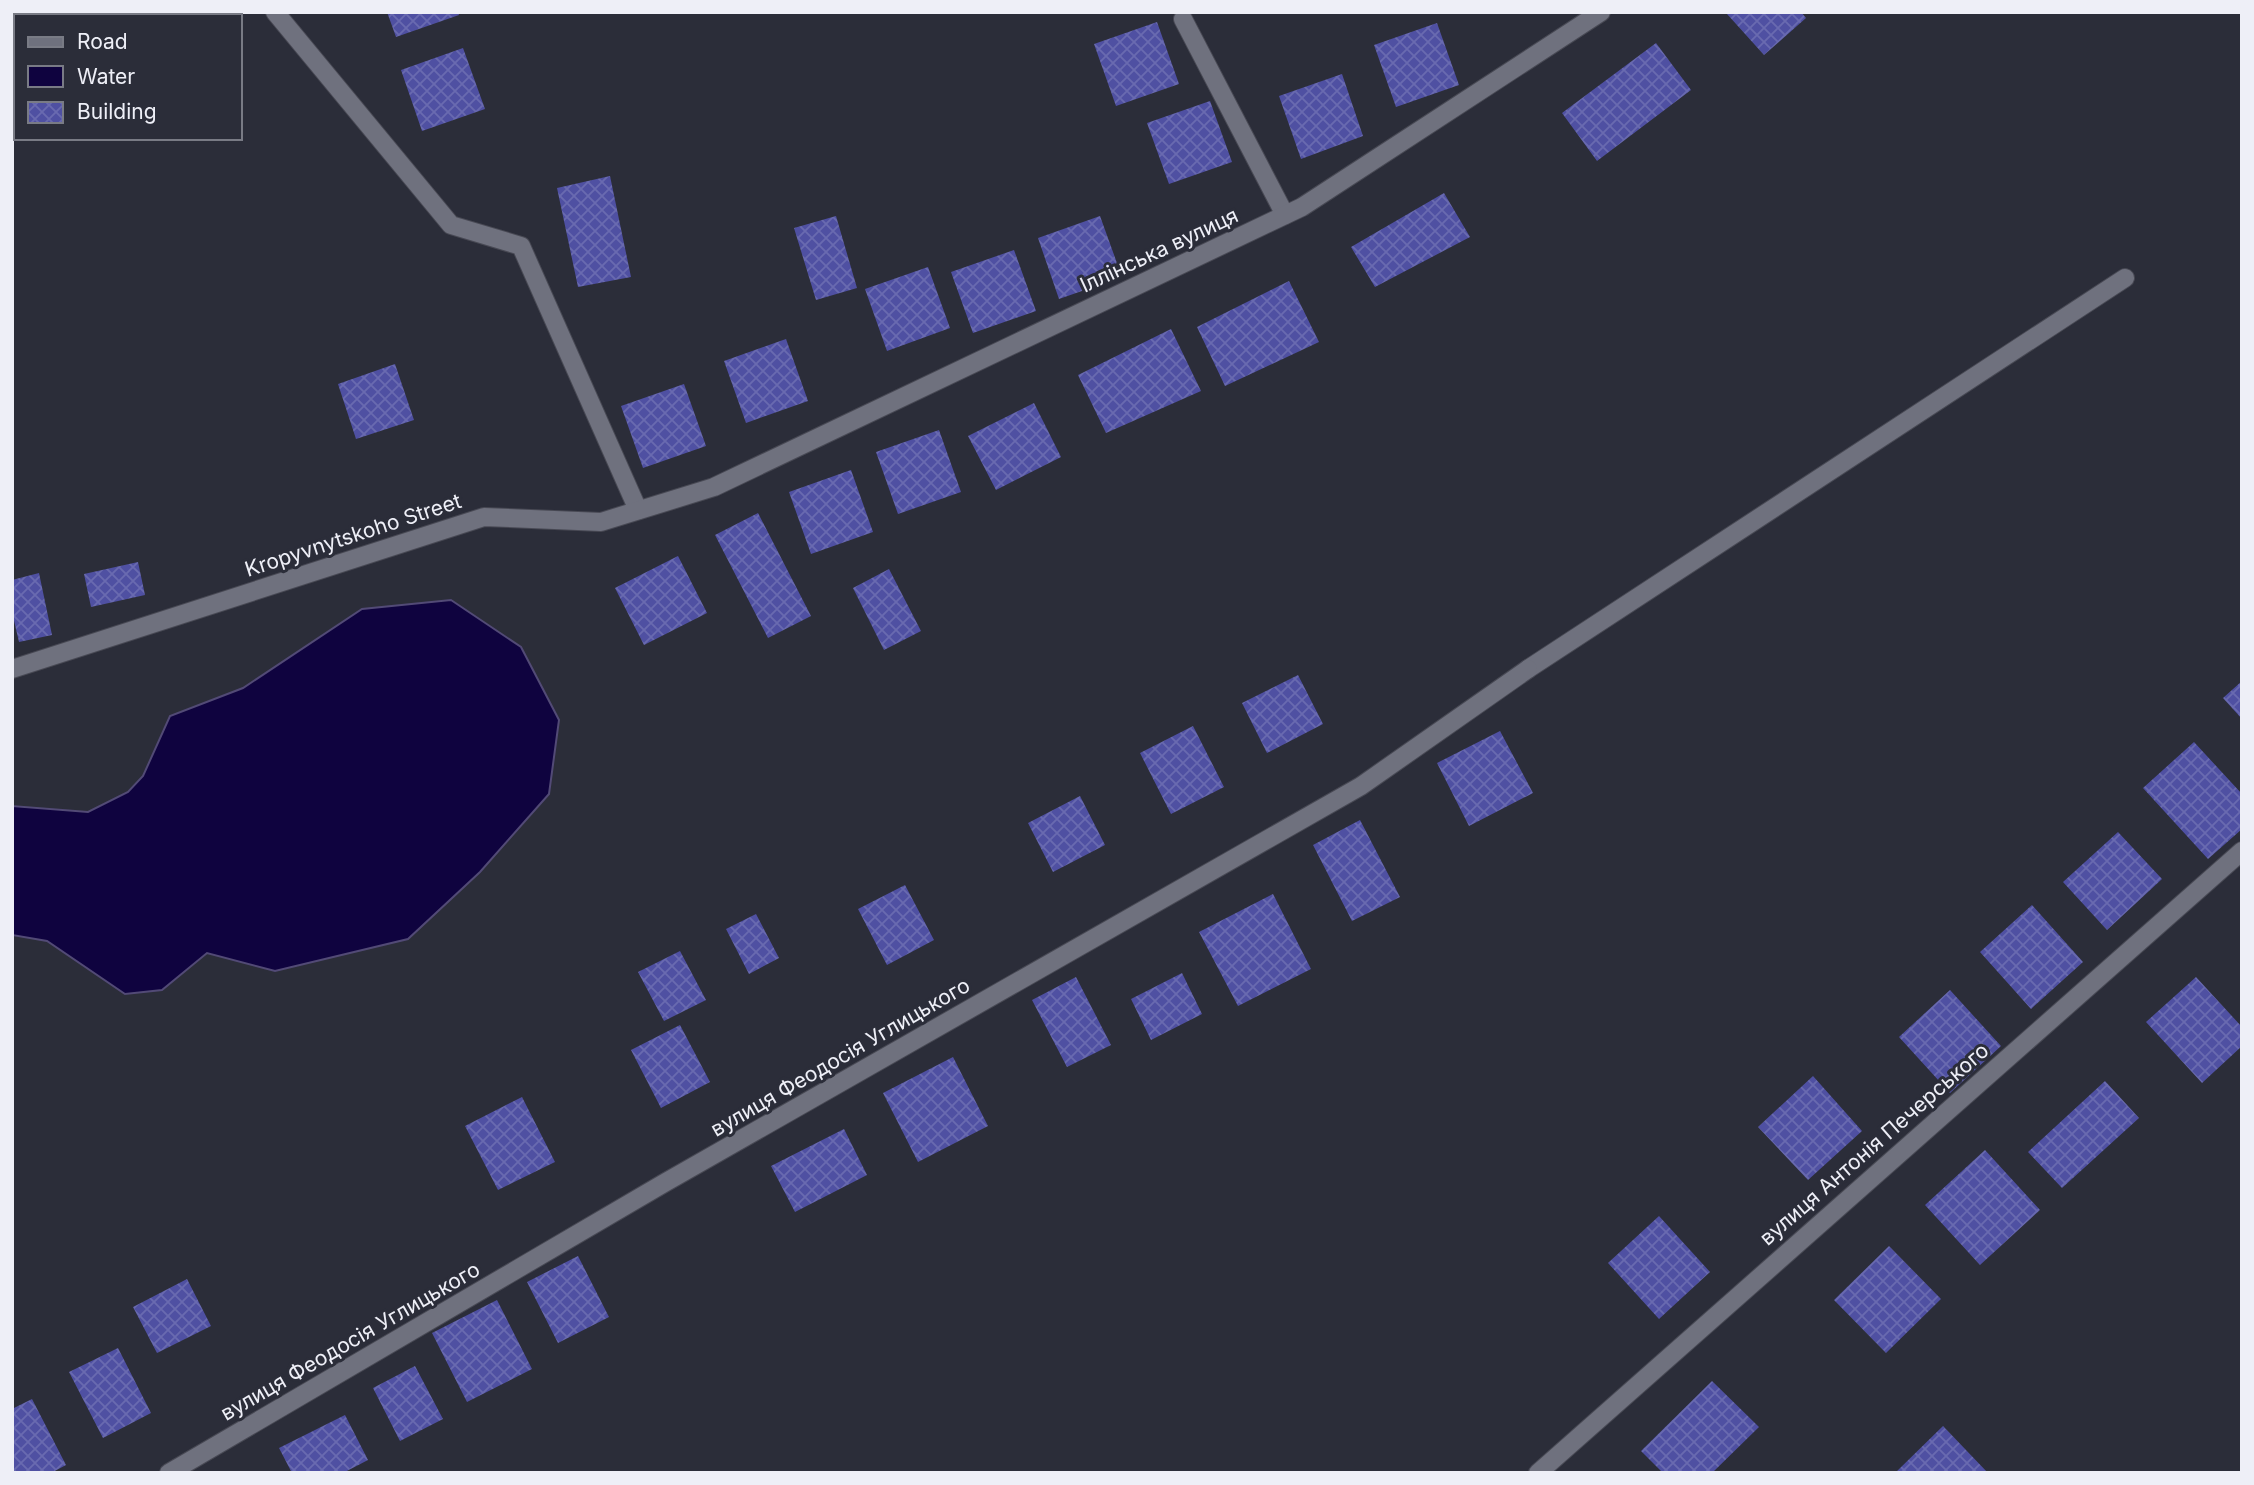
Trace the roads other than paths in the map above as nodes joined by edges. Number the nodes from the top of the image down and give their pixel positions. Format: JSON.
{"nodes":[{"id":1,"x":275,"y":12,"type":"edge"},
{"id":2,"x":1601,"y":12,"type":"edge"},
{"id":3,"x":1183,"y":19,"type":"dead end"},
{"id":4,"x":1285,"y":215,"type":"junction"},
{"id":5,"x":2125,"y":278,"type":"dead end"},
{"id":6,"x":713,"y":487,"type":"joint"},
{"id":7,"x":638,"y":510,"type":"junction"},
{"id":8,"x":12,"y":669,"type":"edge"},
{"id":9,"x":2242,"y":851,"type":"edge"},
{"id":10,"x":169,"y":1473,"type":"edge"},
{"id":11,"x":1538,"y":1473,"type":"edge"}],
"edges":[{"from":1,"to":7,"type":"street"},
{"from":2,"to":4,"type":"street","name":"Іллінська вулиця"},
{"from":3,"to":4,"type":"street"},
{"from":4,"to":6,"type":"street","name":"Іллінська вулиця"},
{"from":5,"to":10,"type":"street","name":"вулиця Феодосія Углицького"},
{"from":6,"to":7,"type":"street","name":"Kropyvnytskoho Street"},
{"from":7,"to":8,"type":"street","name":"Kropyvnytskoho Street"},
{"from":9,"to":11,"type":"street","name":"вулиця Антонія Печерського"}]}
